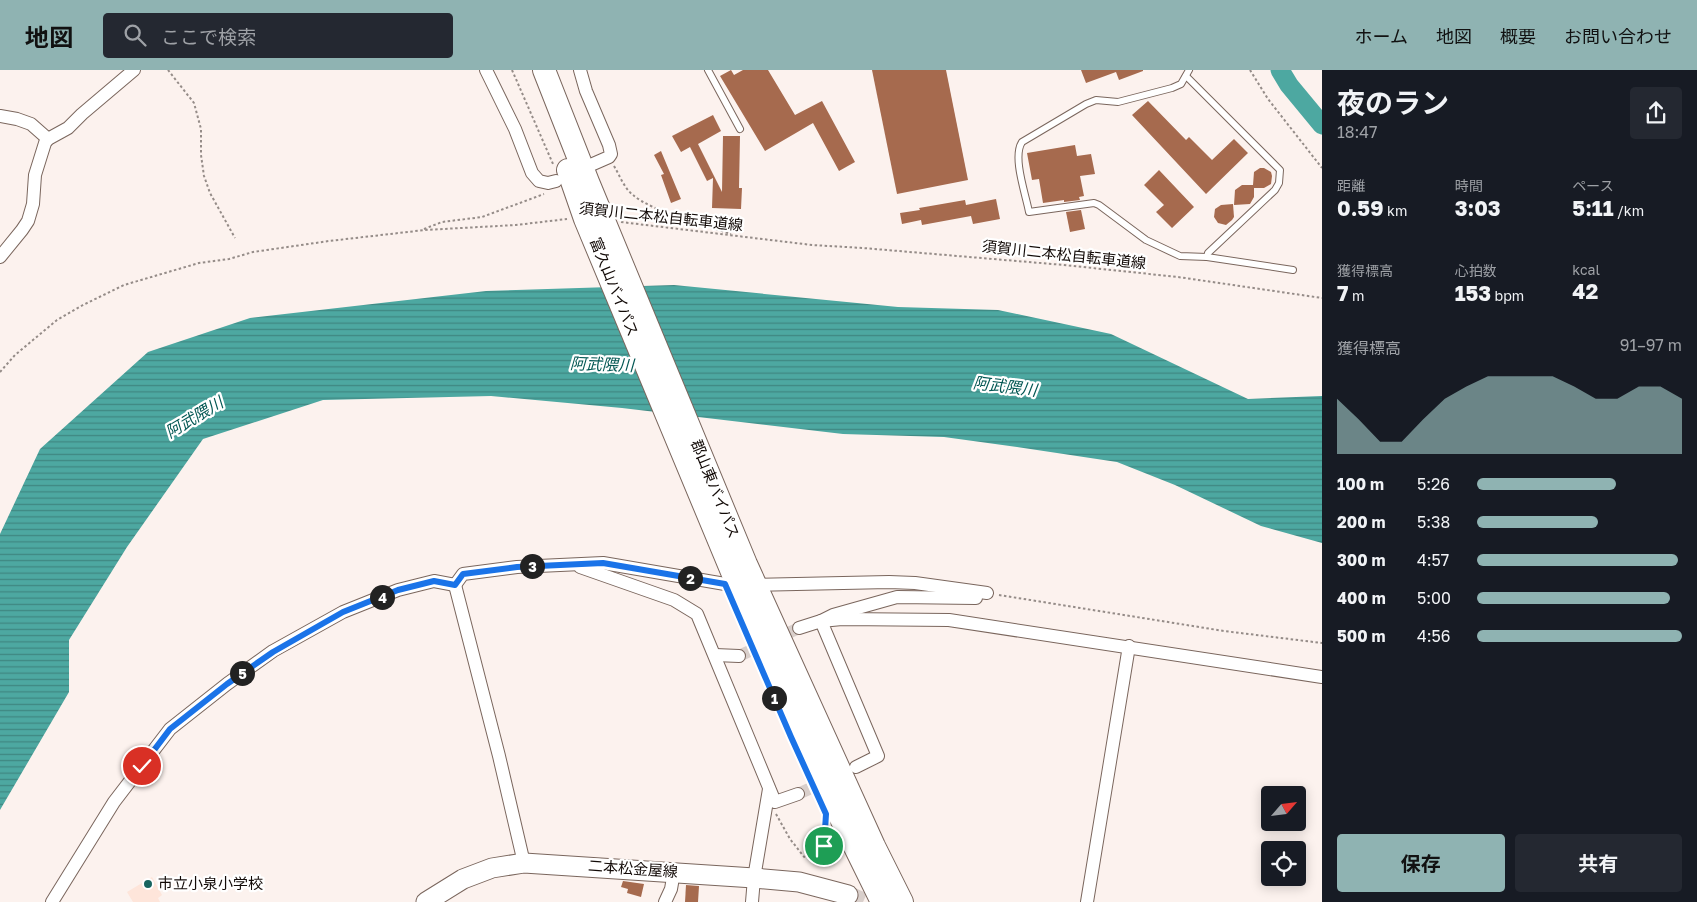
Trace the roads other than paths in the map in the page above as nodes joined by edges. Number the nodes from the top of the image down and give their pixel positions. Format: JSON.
{"nodes":[{"id":1,"x":134,"y":70,"type":"edge"},
{"id":2,"x":486,"y":70,"type":"edge"},
{"id":3,"x":534,"y":70,"type":"edge"},
{"id":4,"x":544,"y":70,"type":"edge"},
{"id":5,"x":580,"y":70,"type":"edge"},
{"id":6,"x":708,"y":70,"type":"edge"},
{"id":7,"x":1188,"y":73,"type":"edge"},
{"id":8,"x":0,"y":116,"type":"edge"},
{"id":9,"x":740,"y":129,"type":"dead end"},
{"id":10,"x":48,"y":139,"type":"junction"},
{"id":11,"x":593,"y":164,"type":"dead end"},
{"id":12,"x":553,"y":180,"type":"road end"},
{"id":13,"x":602,"y":228,"type":"junction"},
{"id":14,"x":0,"y":257,"type":"edge"},
{"id":15,"x":1207,"y":257,"type":"junction"},
{"id":16,"x":1293,"y":270,"type":"dead end"},
{"id":17,"x":572,"y":564,"type":"junction"},
{"id":18,"x":455,"y":585,"type":"junction"},
{"id":19,"x":746,"y":585,"type":"junction"},
{"id":20,"x":821,"y":621,"type":"junction"},
{"id":21,"x":799,"y":628,"type":"tunnel mouth"},
{"id":22,"x":1129,"y":646,"type":"junction"},
{"id":23,"x":716,"y":655,"type":"junction"},
{"id":24,"x":739,"y":656,"type":"tunnel mouth"},
{"id":25,"x":1322,"y":677,"type":"edge"},
{"id":26,"x":856,"y":767,"type":"dead end"},
{"id":27,"x":770,"y":787,"type":"junction"},
{"id":28,"x":798,"y":794,"type":"tunnel mouth"},
{"id":29,"x":524,"y":863,"type":"junction"},
{"id":30,"x":674,"y":872,"type":"junction"},
{"id":31,"x":754,"y":878,"type":"junction"},
{"id":32,"x":848,"y":895,"type":"tunnel mouth"},
{"id":33,"x":52,"y":902,"type":"edge"},
{"id":34,"x":426,"y":902,"type":"edge"},
{"id":35,"x":664,"y":902,"type":"edge"},
{"id":36,"x":752,"y":902,"type":"edge"},
{"id":37,"x":882,"y":902,"type":"edge"},
{"id":38,"x":902,"y":902,"type":"edge"},
{"id":39,"x":1087,"y":902,"type":"edge"}],
"edges":[{"from":1,"to":10,"type":"street"},
{"from":2,"to":12,"type":"street"},
{"from":3,"to":13,"type":"highway","name":"富久山バイパス"},
{"from":4,"to":13,"type":"highway"},
{"from":5,"to":11,"type":"street"},
{"from":6,"to":9,"type":"lane"},
{"from":7,"to":15,"type":"lane"},
{"from":7,"to":15,"type":"lane"},
{"from":8,"to":10,"type":"street"},
{"from":10,"to":14,"type":"street"},
{"from":13,"to":19,"type":"highway","name":"富久山バイパス"},
{"from":15,"to":16,"type":"lane"},
{"from":17,"to":18,"type":"street"},
{"from":17,"to":19,"type":"street"},
{"from":17,"to":23,"type":"street"},
{"from":18,"to":29,"type":"street"},
{"from":18,"to":33,"type":"street"},
{"from":19,"to":20,"type":"street"},
{"from":19,"to":37,"type":"highway"},
{"from":19,"to":38,"type":"highway"},
{"from":20,"to":21,"type":"street"},
{"from":20,"to":22,"type":"street"},
{"from":20,"to":26,"type":"street"},
{"from":22,"to":25,"type":"street"},
{"from":22,"to":39,"type":"street"},
{"from":23,"to":24,"type":"street"},
{"from":23,"to":27,"type":"street"},
{"from":27,"to":28,"type":"street"},
{"from":27,"to":31,"type":"street"},
{"from":29,"to":30,"type":"main road","name":"二本松金屋線"},
{"from":29,"to":34,"type":"main road","name":"二本松金屋線"},
{"from":30,"to":31,"type":"main road","name":"二本松金屋線"},
{"from":30,"to":35,"type":"street"},
{"from":31,"to":32,"type":"main road","name":"二本松金屋線"},
{"from":31,"to":36,"type":"street"}]}
